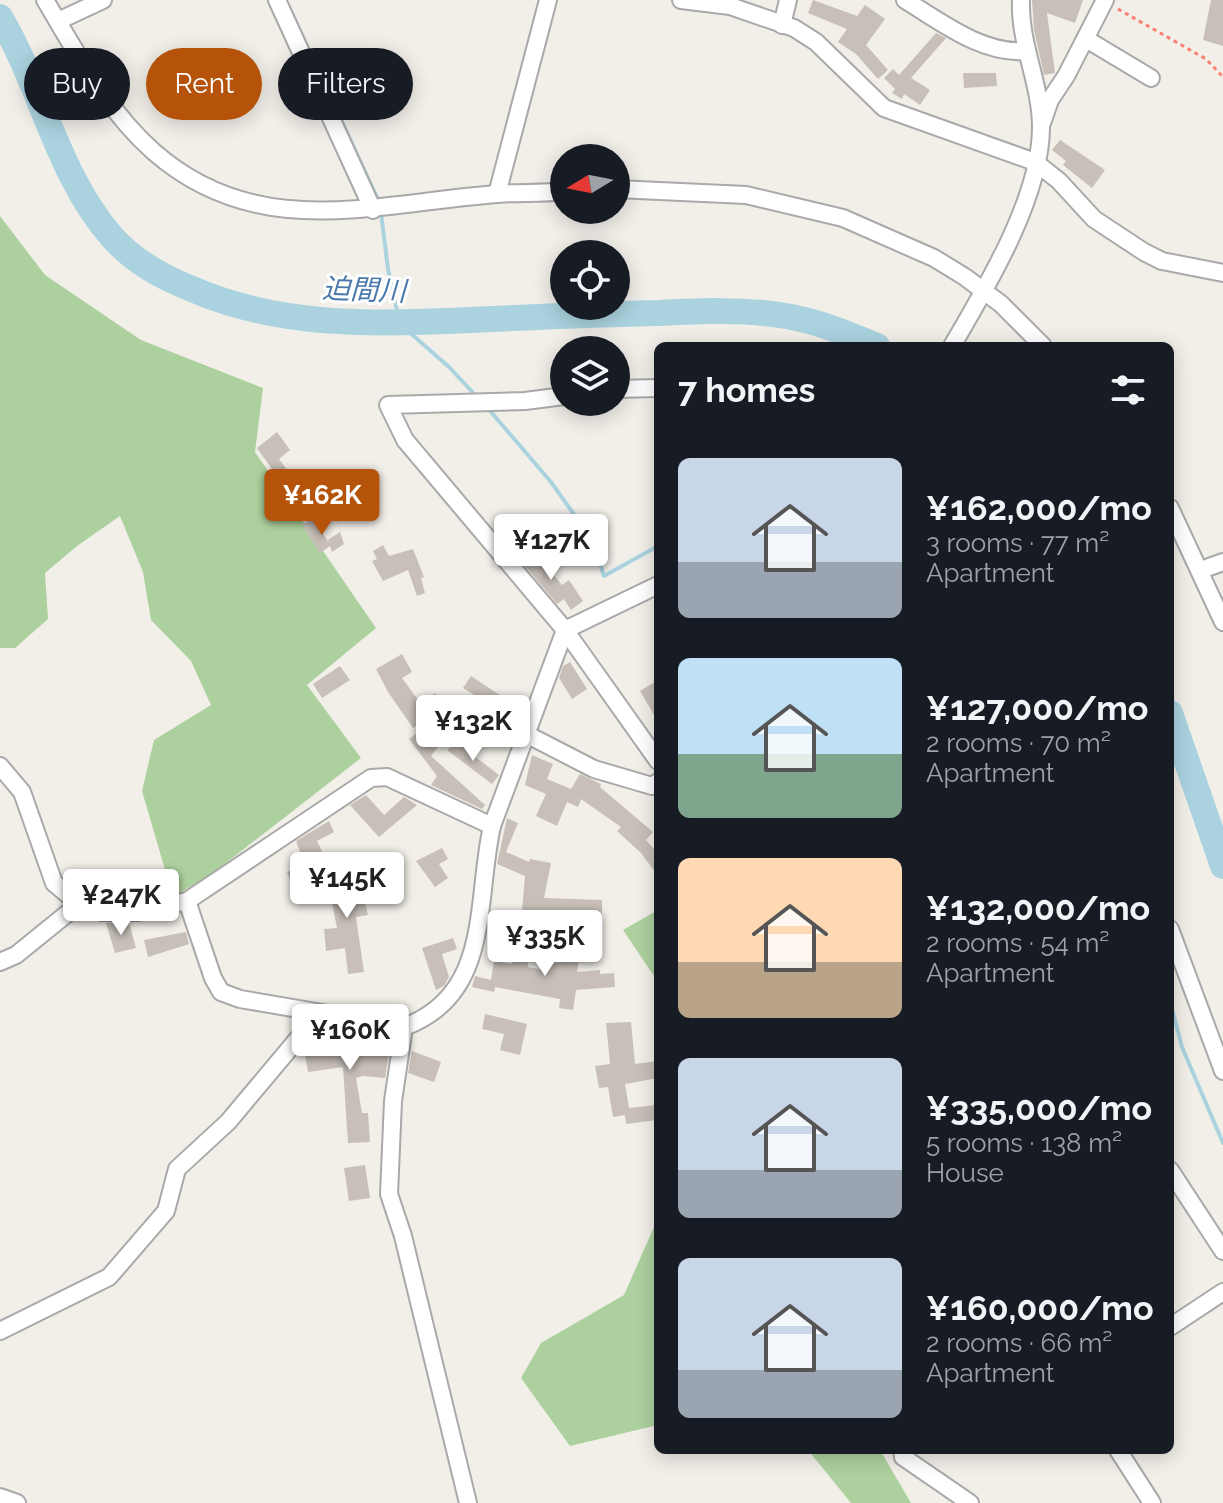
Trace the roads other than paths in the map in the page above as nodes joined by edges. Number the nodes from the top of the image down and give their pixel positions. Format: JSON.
{"nodes":[{"id":1,"x":45,"y":0,"type":"edge"},
{"id":2,"x":103,"y":0,"type":"edge"},
{"id":3,"x":277,"y":0,"type":"edge"},
{"id":4,"x":548,"y":0,"type":"edge"},
{"id":5,"x":681,"y":0,"type":"edge"},
{"id":6,"x":788,"y":0,"type":"edge"},
{"id":7,"x":905,"y":0,"type":"edge"},
{"id":8,"x":1021,"y":0,"type":"edge"},
{"id":9,"x":1104,"y":1,"type":"edge"},
{"id":10,"x":58,"y":21,"type":"junction"},
{"id":11,"x":782,"y":25,"type":"junction"},
{"id":12,"x":1086,"y":39,"type":"junction"},
{"id":13,"x":1027,"y":51,"type":"junction"},
{"id":14,"x":1151,"y":78,"type":"dead end"},
{"id":15,"x":1041,"y":127,"type":"junction"},
{"id":16,"x":1035,"y":162,"type":"junction"},
{"id":17,"x":630,"y":190,"type":"edge"},
{"id":18,"x":550,"y":192,"type":"edge"},
{"id":19,"x":497,"y":194,"type":"junction"},
{"id":20,"x":373,"y":210,"type":"junction"},
{"id":21,"x":1223,"y":273,"type":"edge"},
{"id":22,"x":983,"y":291,"type":"junction"},
{"id":23,"x":954,"y":342,"type":"edge"},
{"id":24,"x":1039,"y":342,"type":"edge"},
{"id":25,"x":654,"y":388,"type":"edge"},
{"id":26,"x":630,"y":389,"type":"edge"},
{"id":27,"x":550,"y":398,"type":"edge"},
{"id":28,"x":1174,"y":516,"type":"edge"},
{"id":29,"x":1223,"y":562,"type":"edge"},
{"id":30,"x":1201,"y":570,"type":"junction"},
{"id":31,"x":654,"y":587,"type":"edge"},
{"id":32,"x":1223,"y":622,"type":"edge"},
{"id":33,"x":565,"y":630,"type":"junction"},
{"id":34,"x":524,"y":733,"type":"junction"},
{"id":35,"x":654,"y":755,"type":"edge"},
{"id":36,"x":0,"y":766,"type":"edge"},
{"id":37,"x":654,"y":789,"type":"edge"},
{"id":38,"x":492,"y":826,"type":"junction"},
{"id":39,"x":187,"y":901,"type":"junction"},
{"id":40,"x":79,"y":904,"type":"junction"},
{"id":41,"x":1174,"y":940,"type":"edge"},
{"id":42,"x":0,"y":962,"type":"edge"},
{"id":43,"x":310,"y":1013,"type":"junction"},
{"id":44,"x":404,"y":1027,"type":"junction"},
{"id":45,"x":1223,"y":1071,"type":"edge"},
{"id":46,"x":1174,"y":1176,"type":"edge"},
{"id":47,"x":1223,"y":1251,"type":"edge"},
{"id":48,"x":1223,"y":1292,"type":"edge"},
{"id":49,"x":1174,"y":1324,"type":"edge"},
{"id":50,"x":0,"y":1331,"type":"edge"},
{"id":51,"x":903,"y":1454,"type":"edge"},
{"id":52,"x":1121,"y":1454,"type":"edge"},
{"id":53,"x":0,"y":1497,"type":"edge"},
{"id":54,"x":17,"y":1503,"type":"edge"},
{"id":55,"x":468,"y":1503,"type":"edge"},
{"id":56,"x":970,"y":1503,"type":"edge"},
{"id":57,"x":1152,"y":1503,"type":"edge"}],
"edges":[{"from":1,"to":10,"type":"street"},
{"from":2,"to":10,"type":"street"},
{"from":3,"to":20,"type":"street"},
{"from":4,"to":19,"type":"street"},
{"from":5,"to":11,"type":"street"},
{"from":6,"to":11,"type":"street"},
{"from":7,"to":13,"type":"street"},
{"from":8,"to":13,"type":"street"},
{"from":9,"to":12,"type":"street"},
{"from":10,"to":20,"type":"street"},
{"from":11,"to":16,"type":"street"},
{"from":12,"to":14,"type":"street"},
{"from":12,"to":15,"type":"street"},
{"from":13,"to":15,"type":"street"},
{"from":15,"to":16,"type":"street"},
{"from":16,"to":21,"type":"street"},
{"from":16,"to":22,"type":"street"},
{"from":17,"to":22,"type":"street"},
{"from":18,"to":19,"type":"street"},
{"from":19,"to":20,"type":"street"},
{"from":22,"to":23,"type":"street"},
{"from":22,"to":24,"type":"street"},
{"from":25,"to":26,"type":"street"},
{"from":27,"to":33,"type":"street"},
{"from":28,"to":30,"type":"street"},
{"from":29,"to":30,"type":"street"},
{"from":30,"to":32,"type":"street"},
{"from":31,"to":33,"type":"street"},
{"from":33,"to":34,"type":"street"},
{"from":33,"to":35,"type":"street"},
{"from":34,"to":37,"type":"street"},
{"from":34,"to":38,"type":"street"},
{"from":36,"to":40,"type":"street"},
{"from":38,"to":39,"type":"street"},
{"from":38,"to":44,"type":"street"},
{"from":39,"to":40,"type":"street"},
{"from":39,"to":43,"type":"street"},
{"from":40,"to":42,"type":"street"},
{"from":41,"to":45,"type":"street"},
{"from":43,"to":44,"type":"street"},
{"from":43,"to":50,"type":"street"},
{"from":44,"to":55,"type":"street"},
{"from":46,"to":47,"type":"street"},
{"from":48,"to":49,"type":"street"},
{"from":51,"to":56,"type":"street"},
{"from":52,"to":57,"type":"street"},
{"from":53,"to":54,"type":"street"}]}
